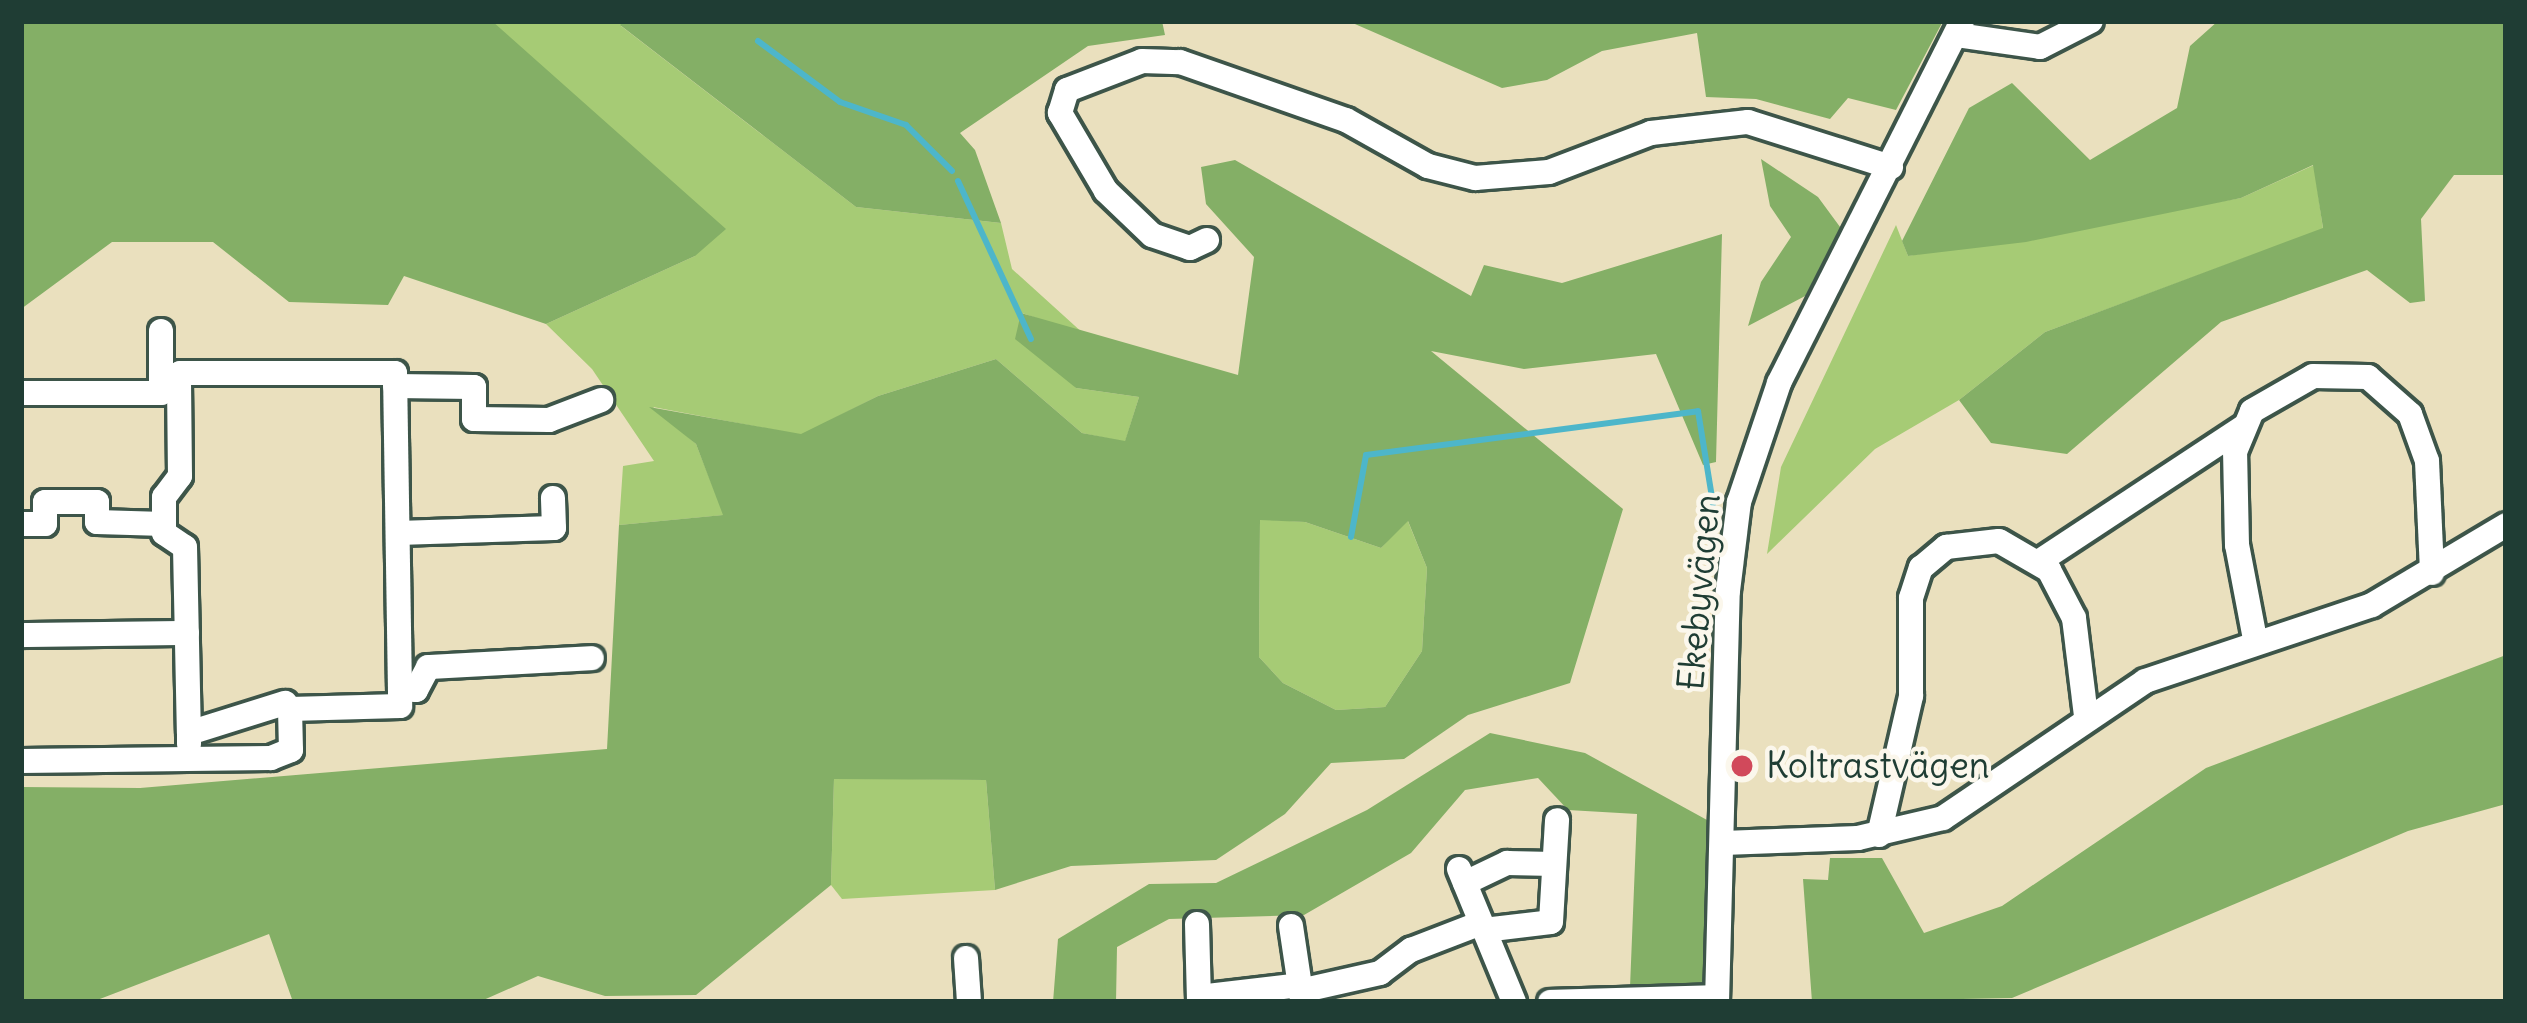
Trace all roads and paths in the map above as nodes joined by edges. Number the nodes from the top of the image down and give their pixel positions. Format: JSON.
{"nodes":[{"id":1,"x":2091,"y":21,"type":"edge"},
{"id":2,"x":1960,"y":28,"type":"edge"},
{"id":3,"x":1891,"y":166,"type":"junction"},
{"id":4,"x":1208,"y":240,"type":"dead end"},
{"id":5,"x":161,"y":331,"type":"dead end"},
{"id":6,"x":170,"y":382,"type":"junction"},
{"id":7,"x":395,"y":386,"type":"junction"},
{"id":8,"x":21,"y":393,"type":"edge"},
{"id":9,"x":601,"y":400,"type":"dead end"},
{"id":10,"x":2242,"y":428,"type":"junction"},
{"id":11,"x":554,"y":498,"type":"dead end"},
{"id":12,"x":21,"y":524,"type":"edge"},
{"id":13,"x":164,"y":524,"type":"junction"},
{"id":14,"x":2506,"y":525,"type":"edge"},
{"id":15,"x":398,"y":533,"type":"junction"},
{"id":16,"x":2040,"y":562,"type":"junction"},
{"id":17,"x":2432,"y":573,"type":"junction"},
{"id":18,"x":187,"y":633,"type":"junction"},
{"id":19,"x":21,"y":635,"type":"edge"},
{"id":20,"x":2255,"y":639,"type":"junction"},
{"id":21,"x":592,"y":658,"type":"dead end"},
{"id":22,"x":400,"y":689,"type":"junction"},
{"id":23,"x":288,"y":706,"type":"junction"},
{"id":24,"x":2086,"y":716,"type":"junction"},
{"id":25,"x":189,"y":745,"type":"junction"},
{"id":26,"x":21,"y":761,"type":"edge"},
{"id":27,"x":1557,"y":820,"type":"dead end"},
{"id":28,"x":1879,"y":835,"type":"junction"},
{"id":29,"x":1723,"y":843,"type":"junction"},
{"id":30,"x":1554,"y":864,"type":"junction"},
{"id":31,"x":1197,"y":924,"type":"dead end"},
{"id":32,"x":1291,"y":926,"type":"dead end"},
{"id":33,"x":1482,"y":927,"type":"junction"},
{"id":34,"x":966,"y":958,"type":"dead end"},
{"id":35,"x":1300,"y":993,"type":"edge"},
{"id":36,"x":1717,"y":999,"type":"edge"},
{"id":37,"x":1199,"y":1000,"type":"edge"},
{"id":38,"x":969,"y":1002,"type":"edge"},
{"id":39,"x":1514,"y":1002,"type":"edge"},
{"id":40,"x":1550,"y":1002,"type":"edge"}],
"edges":[{"from":1,"to":2,"type":"street"},
{"from":2,"to":3,"type":"street","name":"Ekebyvägen"},
{"from":3,"to":4,"type":"street"},
{"from":3,"to":29,"type":"street","name":"Ekebyvägen"},
{"from":5,"to":6,"type":"street"},
{"from":6,"to":7,"type":"street"},
{"from":6,"to":8,"type":"street"},
{"from":6,"to":13,"type":"street"},
{"from":7,"to":9,"type":"street"},
{"from":7,"to":15,"type":"street"},
{"from":10,"to":16,"type":"street"},
{"from":10,"to":17,"type":"street"},
{"from":10,"to":20,"type":"street"},
{"from":11,"to":15,"type":"street"},
{"from":12,"to":13,"type":"street"},
{"from":13,"to":18,"type":"street"},
{"from":14,"to":17,"type":"street"},
{"from":15,"to":22,"type":"street"},
{"from":16,"to":24,"type":"street"},
{"from":16,"to":28,"type":"street"},
{"from":17,"to":20,"type":"street"},
{"from":18,"to":19,"type":"street"},
{"from":18,"to":25,"type":"street"},
{"from":20,"to":24,"type":"street"},
{"from":21,"to":22,"type":"street"},
{"from":22,"to":23,"type":"street"},
{"from":23,"to":25,"type":"street"},
{"from":23,"to":25,"type":"street"},
{"from":24,"to":28,"type":"street"},
{"from":25,"to":26,"type":"street"},
{"from":27,"to":30,"type":"street"},
{"from":28,"to":29,"type":"street"},
{"from":29,"to":36,"type":"street","name":"Ekebyvägen"},
{"from":30,"to":33,"type":"street"},
{"from":30,"to":33,"type":"street"},
{"from":31,"to":37,"type":"street"},
{"from":32,"to":35,"type":"street"},
{"from":33,"to":35,"type":"street"},
{"from":33,"to":39,"type":"street"},
{"from":34,"to":38,"type":"street"},
{"from":35,"to":37,"type":"street"},
{"from":36,"to":40,"type":"street"}]}
